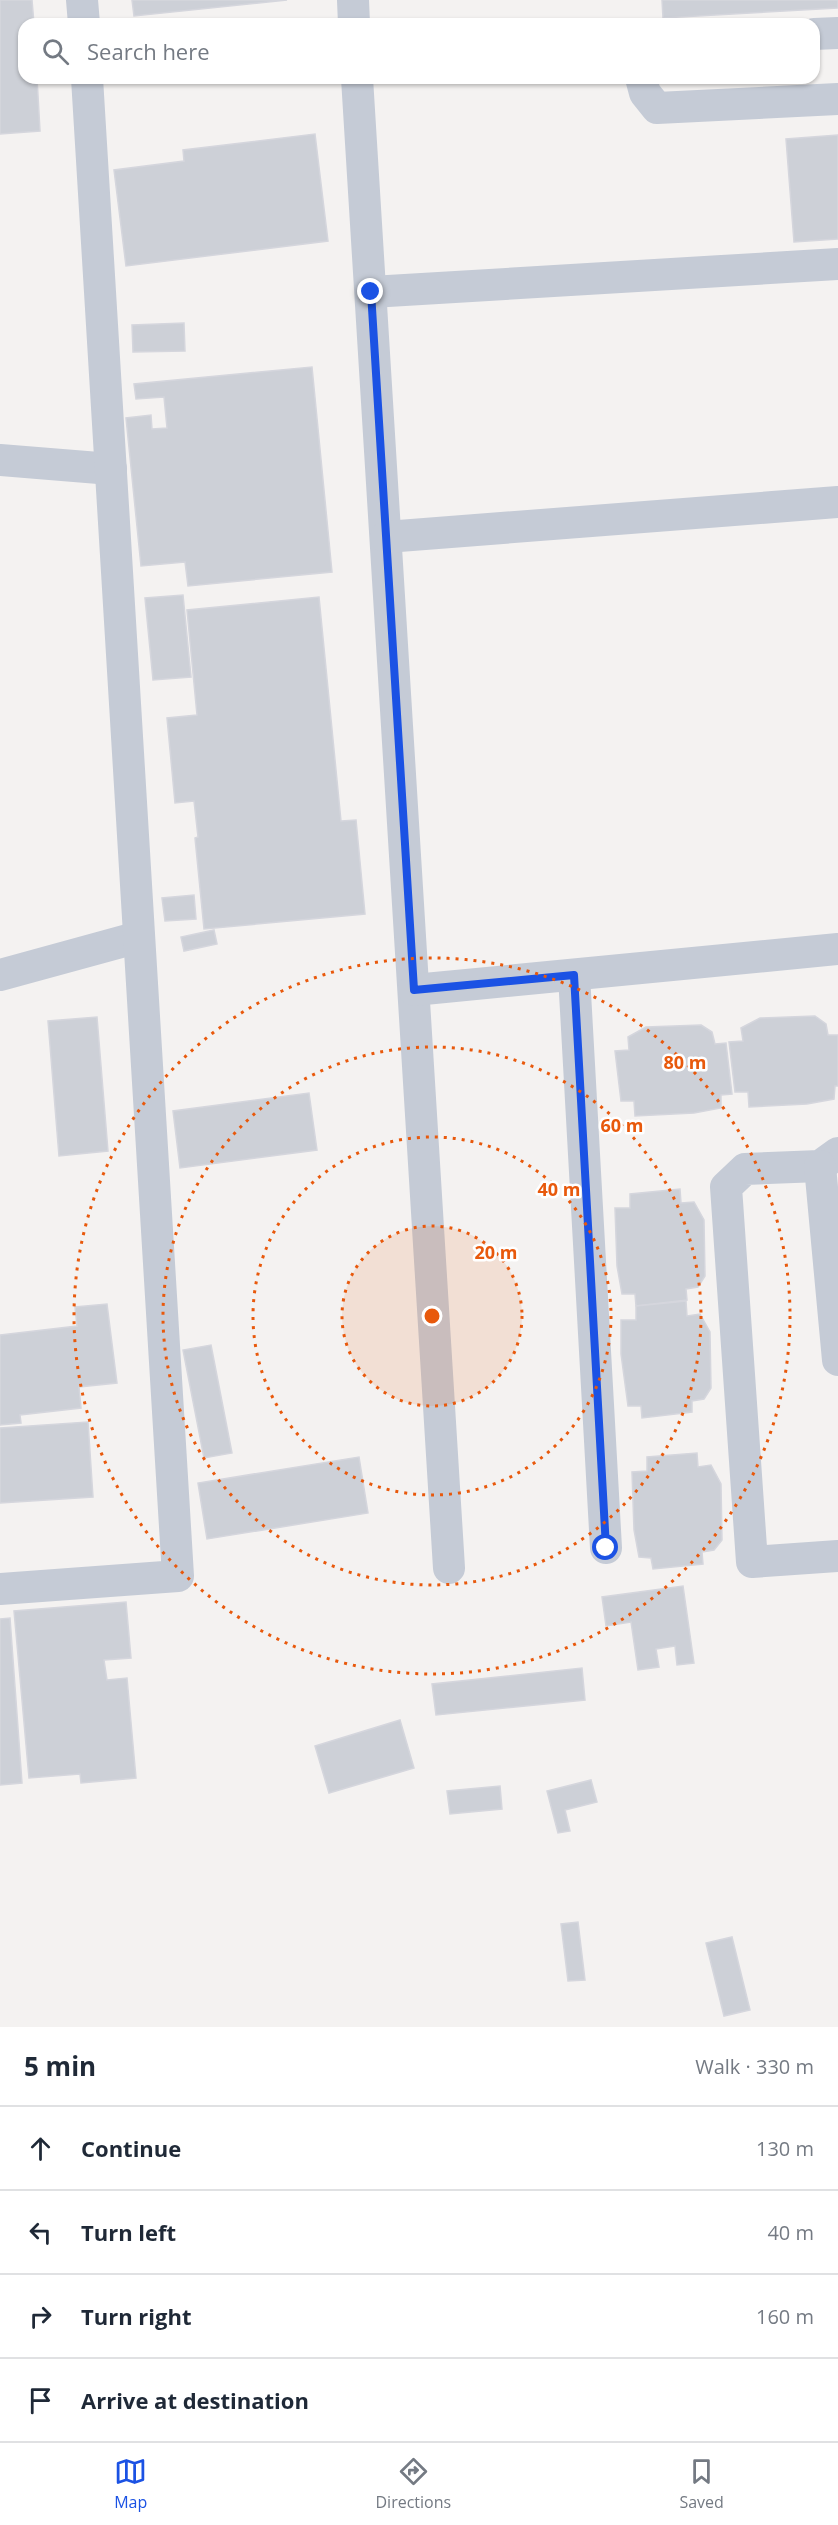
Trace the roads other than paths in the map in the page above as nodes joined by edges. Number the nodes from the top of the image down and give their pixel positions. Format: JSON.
{"nodes":[{"id":1,"x":82,"y":0,"type":"edge"},
{"id":2,"x":353,"y":0,"type":"edge"},
{"id":3,"x":84,"y":18,"type":"edge"},
{"id":4,"x":354,"y":18,"type":"edge"},
{"id":5,"x":838,"y":33,"type":"edge"},
{"id":6,"x":820,"y":34,"type":"edge"},
{"id":7,"x":87,"y":84,"type":"edge"},
{"id":8,"x":357,"y":84,"type":"edge"},
{"id":9,"x":643,"y":84,"type":"edge"},
{"id":10,"x":838,"y":99,"type":"edge"},
{"id":11,"x":838,"y":264,"type":"edge"},
{"id":12,"x":371,"y":292,"type":"junction"},
{"id":13,"x":0,"y":460,"type":"edge"},
{"id":14,"x":111,"y":469,"type":"junction"},
{"id":15,"x":838,"y":502,"type":"edge"},
{"id":16,"x":386,"y":537,"type":"junction"},
{"id":17,"x":139,"y":937,"type":"junction"},
{"id":18,"x":838,"y":950,"type":"edge"},
{"id":19,"x":0,"y":975,"type":"edge"},
{"id":20,"x":574,"y":975,"type":"junction"},
{"id":21,"x":414,"y":990,"type":"junction"},
{"id":22,"x":829,"y":1159,"type":"edge"},
{"id":23,"x":838,"y":1360,"type":"edge"},
{"id":24,"x":606,"y":1548,"type":"dead end"},
{"id":25,"x":838,"y":1556,"type":"edge"},
{"id":26,"x":449,"y":1568,"type":"dead end"},
{"id":27,"x":0,"y":1589,"type":"edge"}],
"edges":[{"from":1,"to":3,"type":"street"},
{"from":2,"to":4,"type":"street"},
{"from":5,"to":6,"type":"street"},
{"from":7,"to":14,"type":"street"},
{"from":8,"to":12,"type":"street"},
{"from":9,"to":10,"type":"street"},
{"from":11,"to":12,"type":"street"},
{"from":12,"to":16,"type":"street"},
{"from":13,"to":14,"type":"street"},
{"from":14,"to":17,"type":"street"},
{"from":15,"to":16,"type":"street"},
{"from":16,"to":21,"type":"street"},
{"from":17,"to":19,"type":"street"},
{"from":17,"to":27,"type":"street"},
{"from":18,"to":20,"type":"street"},
{"from":20,"to":21,"type":"street"},
{"from":20,"to":24,"type":"street"},
{"from":21,"to":26,"type":"street"},
{"from":22,"to":23,"type":"street"},
{"from":22,"to":25,"type":"street"}]}
